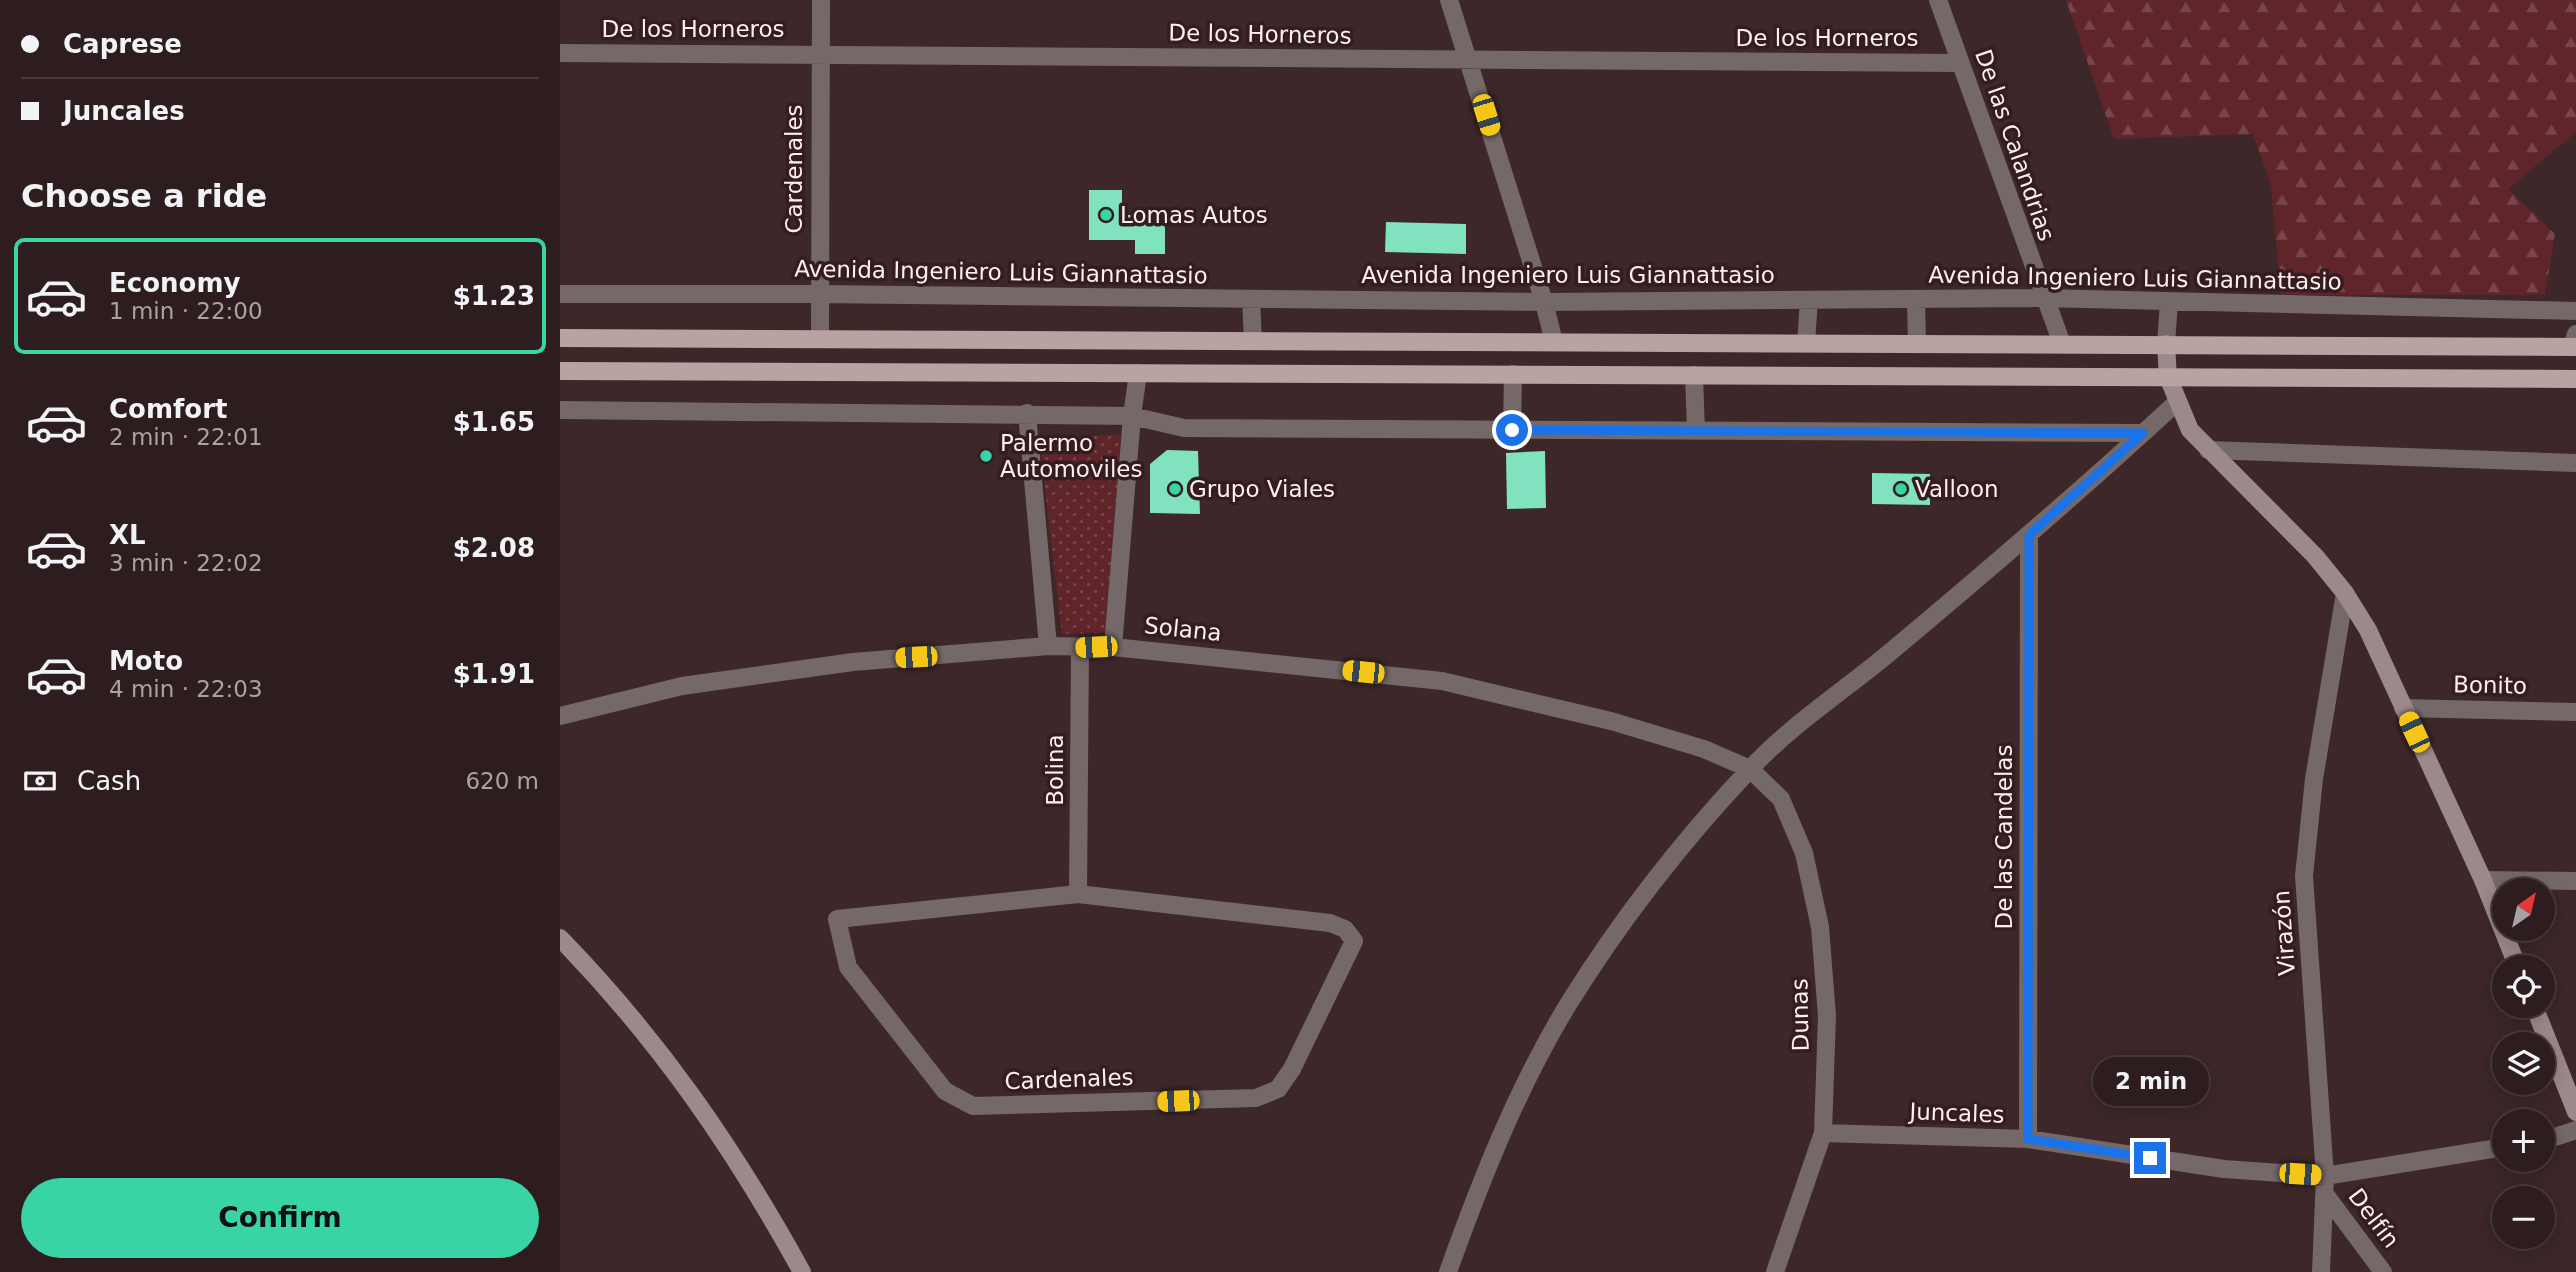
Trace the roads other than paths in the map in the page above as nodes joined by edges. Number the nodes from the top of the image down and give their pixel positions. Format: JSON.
{"nodes":[{"id":1,"x":821,"y":0,"type":"edge"},
{"id":2,"x":1449,"y":0,"type":"edge"},
{"id":3,"x":1938,"y":0,"type":"edge"},
{"id":4,"x":560,"y":53,"type":"edge"},
{"id":5,"x":819,"y":53,"type":"junction"},
{"id":6,"x":1470,"y":61,"type":"junction"},
{"id":7,"x":1959,"y":63,"type":"junction"},
{"id":8,"x":818,"y":294,"type":"junction"},
{"id":9,"x":560,"y":295,"type":"edge"},
{"id":10,"x":2043,"y":298,"type":"junction"},
{"id":11,"x":1251,"y":299,"type":"junction"},
{"id":12,"x":1916,"y":299,"type":"junction"},
{"id":13,"x":1809,"y":300,"type":"junction"},
{"id":14,"x":1544,"y":302,"type":"junction"},
{"id":15,"x":2169,"y":302,"type":"junction"},
{"id":16,"x":2576,"y":311,"type":"edge"},
{"id":17,"x":560,"y":338,"type":"edge"},
{"id":18,"x":820,"y":339,"type":"junction"},
{"id":19,"x":1253,"y":341,"type":"junction"},
{"id":20,"x":1553,"y":342,"type":"junction"},
{"id":21,"x":1806,"y":343,"type":"junction"},
{"id":22,"x":2575,"y":343,"type":"edge"},
{"id":23,"x":1917,"y":344,"type":"junction"},
{"id":24,"x":2062,"y":344,"type":"junction"},
{"id":25,"x":2166,"y":344,"type":"junction"},
{"id":26,"x":560,"y":371,"type":"edge"},
{"id":27,"x":1138,"y":373,"type":"junction"},
{"id":28,"x":1513,"y":374,"type":"junction"},
{"id":29,"x":1694,"y":375,"type":"junction"},
{"id":30,"x":2168,"y":377,"type":"junction"},
{"id":31,"x":2576,"y":379,"type":"edge"},
{"id":32,"x":2177,"y":402,"type":"junction"},
{"id":33,"x":560,"y":410,"type":"edge"},
{"id":34,"x":1027,"y":413,"type":"junction"},
{"id":35,"x":1132,"y":416,"type":"junction"},
{"id":36,"x":1512,"y":430,"type":"junction"},
{"id":37,"x":1696,"y":431,"type":"junction"},
{"id":38,"x":2143,"y":433,"type":"junction"},
{"id":39,"x":2208,"y":450,"type":"junction"},
{"id":40,"x":2576,"y":463,"type":"edge"},
{"id":41,"x":2029,"y":535,"type":"junction"},
{"id":42,"x":2345,"y":593,"type":"junction"},
{"id":43,"x":1048,"y":646,"type":"junction"},
{"id":44,"x":1113,"y":647,"type":"junction"},
{"id":45,"x":1080,"y":648,"type":"junction"},
{"id":46,"x":2403,"y":708,"type":"junction"},
{"id":47,"x":2576,"y":712,"type":"edge"},
{"id":48,"x":560,"y":716,"type":"edge"},
{"id":49,"x":1750,"y":769,"type":"junction"},
{"id":50,"x":2483,"y":880,"type":"junction"},
{"id":51,"x":2576,"y":881,"type":"edge"},
{"id":52,"x":1078,"y":894,"type":"junction"},
{"id":53,"x":560,"y":938,"type":"edge"},
{"id":54,"x":2513,"y":955,"type":"edge"},
{"id":55,"x":2539,"y":1018,"type":"edge"},
{"id":56,"x":2576,"y":1112,"type":"edge"},
{"id":57,"x":2576,"y":1130,"type":"edge"},
{"id":58,"x":1823,"y":1133,"type":"junction"},
{"id":59,"x":2555,"y":1137,"type":"edge"},
{"id":60,"x":2028,"y":1139,"type":"junction"},
{"id":61,"x":2492,"y":1150,"type":"edge"},
{"id":62,"x":2325,"y":1185,"type":"junction"},
{"id":63,"x":802,"y":1272,"type":"edge"},
{"id":64,"x":1448,"y":1272,"type":"edge"},
{"id":65,"x":1774,"y":1272,"type":"edge"},
{"id":66,"x":2321,"y":1272,"type":"edge"},
{"id":67,"x":2384,"y":1272,"type":"edge"}],
"edges":[{"from":1,"to":5,"type":"street","name":"Cardenales"},
{"from":2,"to":6,"type":"street"},
{"from":3,"to":7,"type":"street","name":"De las Calandrias"},
{"from":4,"to":5,"type":"street","name":"De los Horneros"},
{"from":5,"to":6,"type":"street","name":"De los Horneros"},
{"from":5,"to":8,"type":"street","name":"Cardenales"},
{"from":6,"to":7,"type":"street","name":"De los Horneros"},
{"from":6,"to":14,"type":"street"},
{"from":7,"to":10,"type":"street","name":"De las Calandrias"},
{"from":8,"to":9,"type":"street","name":"Avenida Ingeniero Luis Giannattasio"},
{"from":8,"to":11,"type":"street","name":"Avenida Ingeniero Luis Giannattasio"},
{"from":8,"to":18,"type":"street","name":"Cardenales"},
{"from":10,"to":12,"type":"street","name":"Avenida Ingeniero Luis Giannattasio"},
{"from":10,"to":15,"type":"street","name":"Avenida Ingeniero Luis Giannattasio"},
{"from":10,"to":24,"type":"street","name":"De las Calandrias"},
{"from":11,"to":14,"type":"street","name":"Avenida Ingeniero Luis Giannattasio"},
{"from":11,"to":19,"type":"street"},
{"from":12,"to":13,"type":"street","name":"Avenida Ingeniero Luis Giannattasio"},
{"from":12,"to":23,"type":"street"},
{"from":13,"to":14,"type":"street","name":"Avenida Ingeniero Luis Giannattasio"},
{"from":13,"to":21,"type":"street"},
{"from":14,"to":20,"type":"street"},
{"from":15,"to":16,"type":"street","name":"Avenida Ingeniero Luis Giannattasio"},
{"from":15,"to":25,"type":"street"},
{"from":17,"to":18,"type":"main road"},
{"from":18,"to":19,"type":"main road"},
{"from":19,"to":20,"type":"main road"},
{"from":20,"to":21,"type":"main road"},
{"from":21,"to":23,"type":"main road"},
{"from":22,"to":25,"type":"main road"},
{"from":23,"to":24,"type":"main road"},
{"from":24,"to":25,"type":"main road"},
{"from":25,"to":30,"type":"street"},
{"from":26,"to":27,"type":"main road"},
{"from":27,"to":28,"type":"main road"},
{"from":27,"to":35,"type":"street"},
{"from":28,"to":29,"type":"main road"},
{"from":28,"to":36,"type":"street"},
{"from":29,"to":30,"type":"main road"},
{"from":29,"to":37,"type":"street"},
{"from":30,"to":31,"type":"main road"},
{"from":30,"to":32,"type":"street"},
{"from":32,"to":38,"type":"street"},
{"from":32,"to":39,"type":"street"},
{"from":33,"to":34,"type":"street"},
{"from":34,"to":35,"type":"street"},
{"from":34,"to":43,"type":"street"},
{"from":35,"to":36,"type":"street"},
{"from":35,"to":44,"type":"street"},
{"from":36,"to":37,"type":"street"},
{"from":37,"to":38,"type":"street"},
{"from":38,"to":41,"type":"street"},
{"from":39,"to":40,"type":"street"},
{"from":39,"to":42,"type":"street"},
{"from":41,"to":49,"type":"street"},
{"from":41,"to":60,"type":"street","name":"De las Candelas"},
{"from":42,"to":46,"type":"street"},
{"from":42,"to":62,"type":"street","name":"Virazón"},
{"from":43,"to":45,"type":"street","name":"Solana"},
{"from":43,"to":48,"type":"street","name":"Solana"},
{"from":44,"to":45,"type":"street","name":"Solana"},
{"from":44,"to":49,"type":"street","name":"Solana"},
{"from":45,"to":52,"type":"street","name":"Bolina"},
{"from":46,"to":47,"type":"street","name":"Bonito"},
{"from":46,"to":50,"type":"street"},
{"from":49,"to":58,"type":"street","name":"Dunas"},
{"from":49,"to":64,"type":"street"},
{"from":50,"to":51,"type":"street"},
{"from":50,"to":54,"type":"street"},
{"from":52,"to":52,"type":"street","name":"Cardenales"},
{"from":53,"to":63,"type":"street"},
{"from":55,"to":56,"type":"street"},
{"from":57,"to":59,"type":"street"},
{"from":58,"to":60,"type":"street","name":"Juncales"},
{"from":58,"to":65,"type":"street","name":"Dunas"},
{"from":60,"to":62,"type":"street","name":"Juncales"},
{"from":61,"to":62,"type":"street","name":"Juncales"},
{"from":62,"to":66,"type":"street","name":"Virazón"},
{"from":62,"to":67,"type":"street","name":"Delfín"}]}
